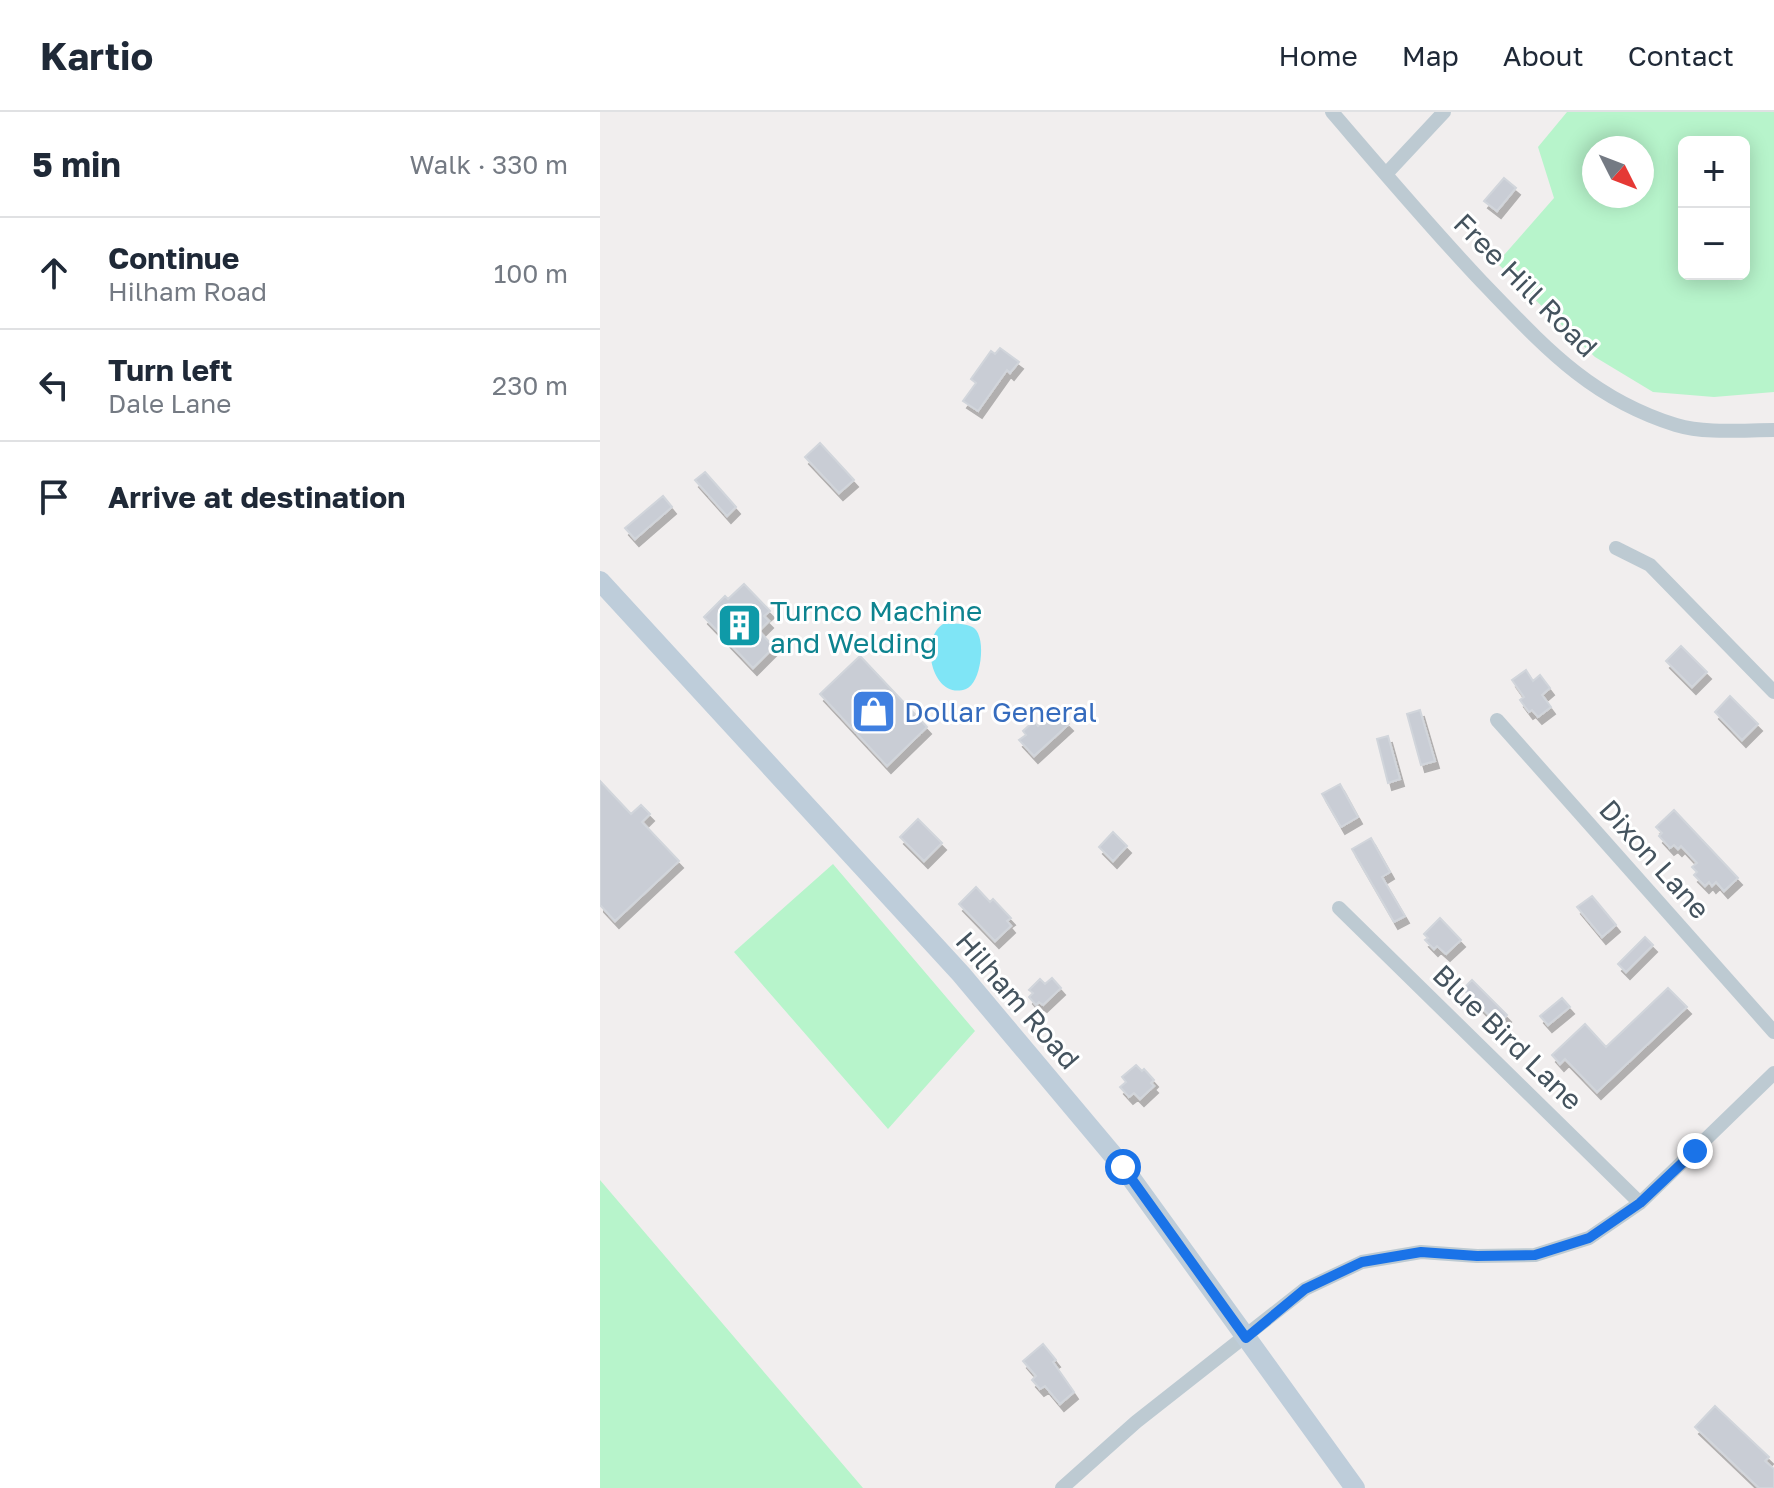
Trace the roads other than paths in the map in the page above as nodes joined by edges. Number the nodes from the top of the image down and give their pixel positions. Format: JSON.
{"nodes":[{"id":1,"x":1332,"y":112,"type":"edge"},
{"id":2,"x":1444,"y":112,"type":"edge"},
{"id":3,"x":1386,"y":174,"type":"junction"},
{"id":4,"x":1774,"y":430,"type":"edge"},
{"id":5,"x":1616,"y":548,"type":"dead end"},
{"id":6,"x":600,"y":581,"type":"edge"},
{"id":7,"x":1774,"y":692,"type":"edge"},
{"id":8,"x":1497,"y":720,"type":"dead end"},
{"id":9,"x":1339,"y":908,"type":"dead end"},
{"id":10,"x":1774,"y":1032,"type":"edge"},
{"id":11,"x":1774,"y":1073,"type":"edge"},
{"id":12,"x":1640,"y":1203,"type":"junction"},
{"id":13,"x":1246,"y":1338,"type":"junction"},
{"id":14,"x":1062,"y":1488,"type":"edge"},
{"id":15,"x":1355,"y":1488,"type":"edge"}],
"edges":[{"from":1,"to":3,"type":"street","name":"Free Hill Road"},
{"from":2,"to":3,"type":"street"},
{"from":3,"to":4,"type":"street","name":"Free Hill Road"},
{"from":5,"to":7,"type":"street"},
{"from":6,"to":13,"type":"main road","name":"Hilham Road"},
{"from":8,"to":10,"type":"street","name":"Dixon Lane"},
{"from":9,"to":12,"type":"street","name":"Blue Bird Lane"},
{"from":11,"to":12,"type":"street"},
{"from":12,"to":13,"type":"street"},
{"from":13,"to":14,"type":"street"},
{"from":13,"to":15,"type":"main road","name":"Hilham Road"}]}
